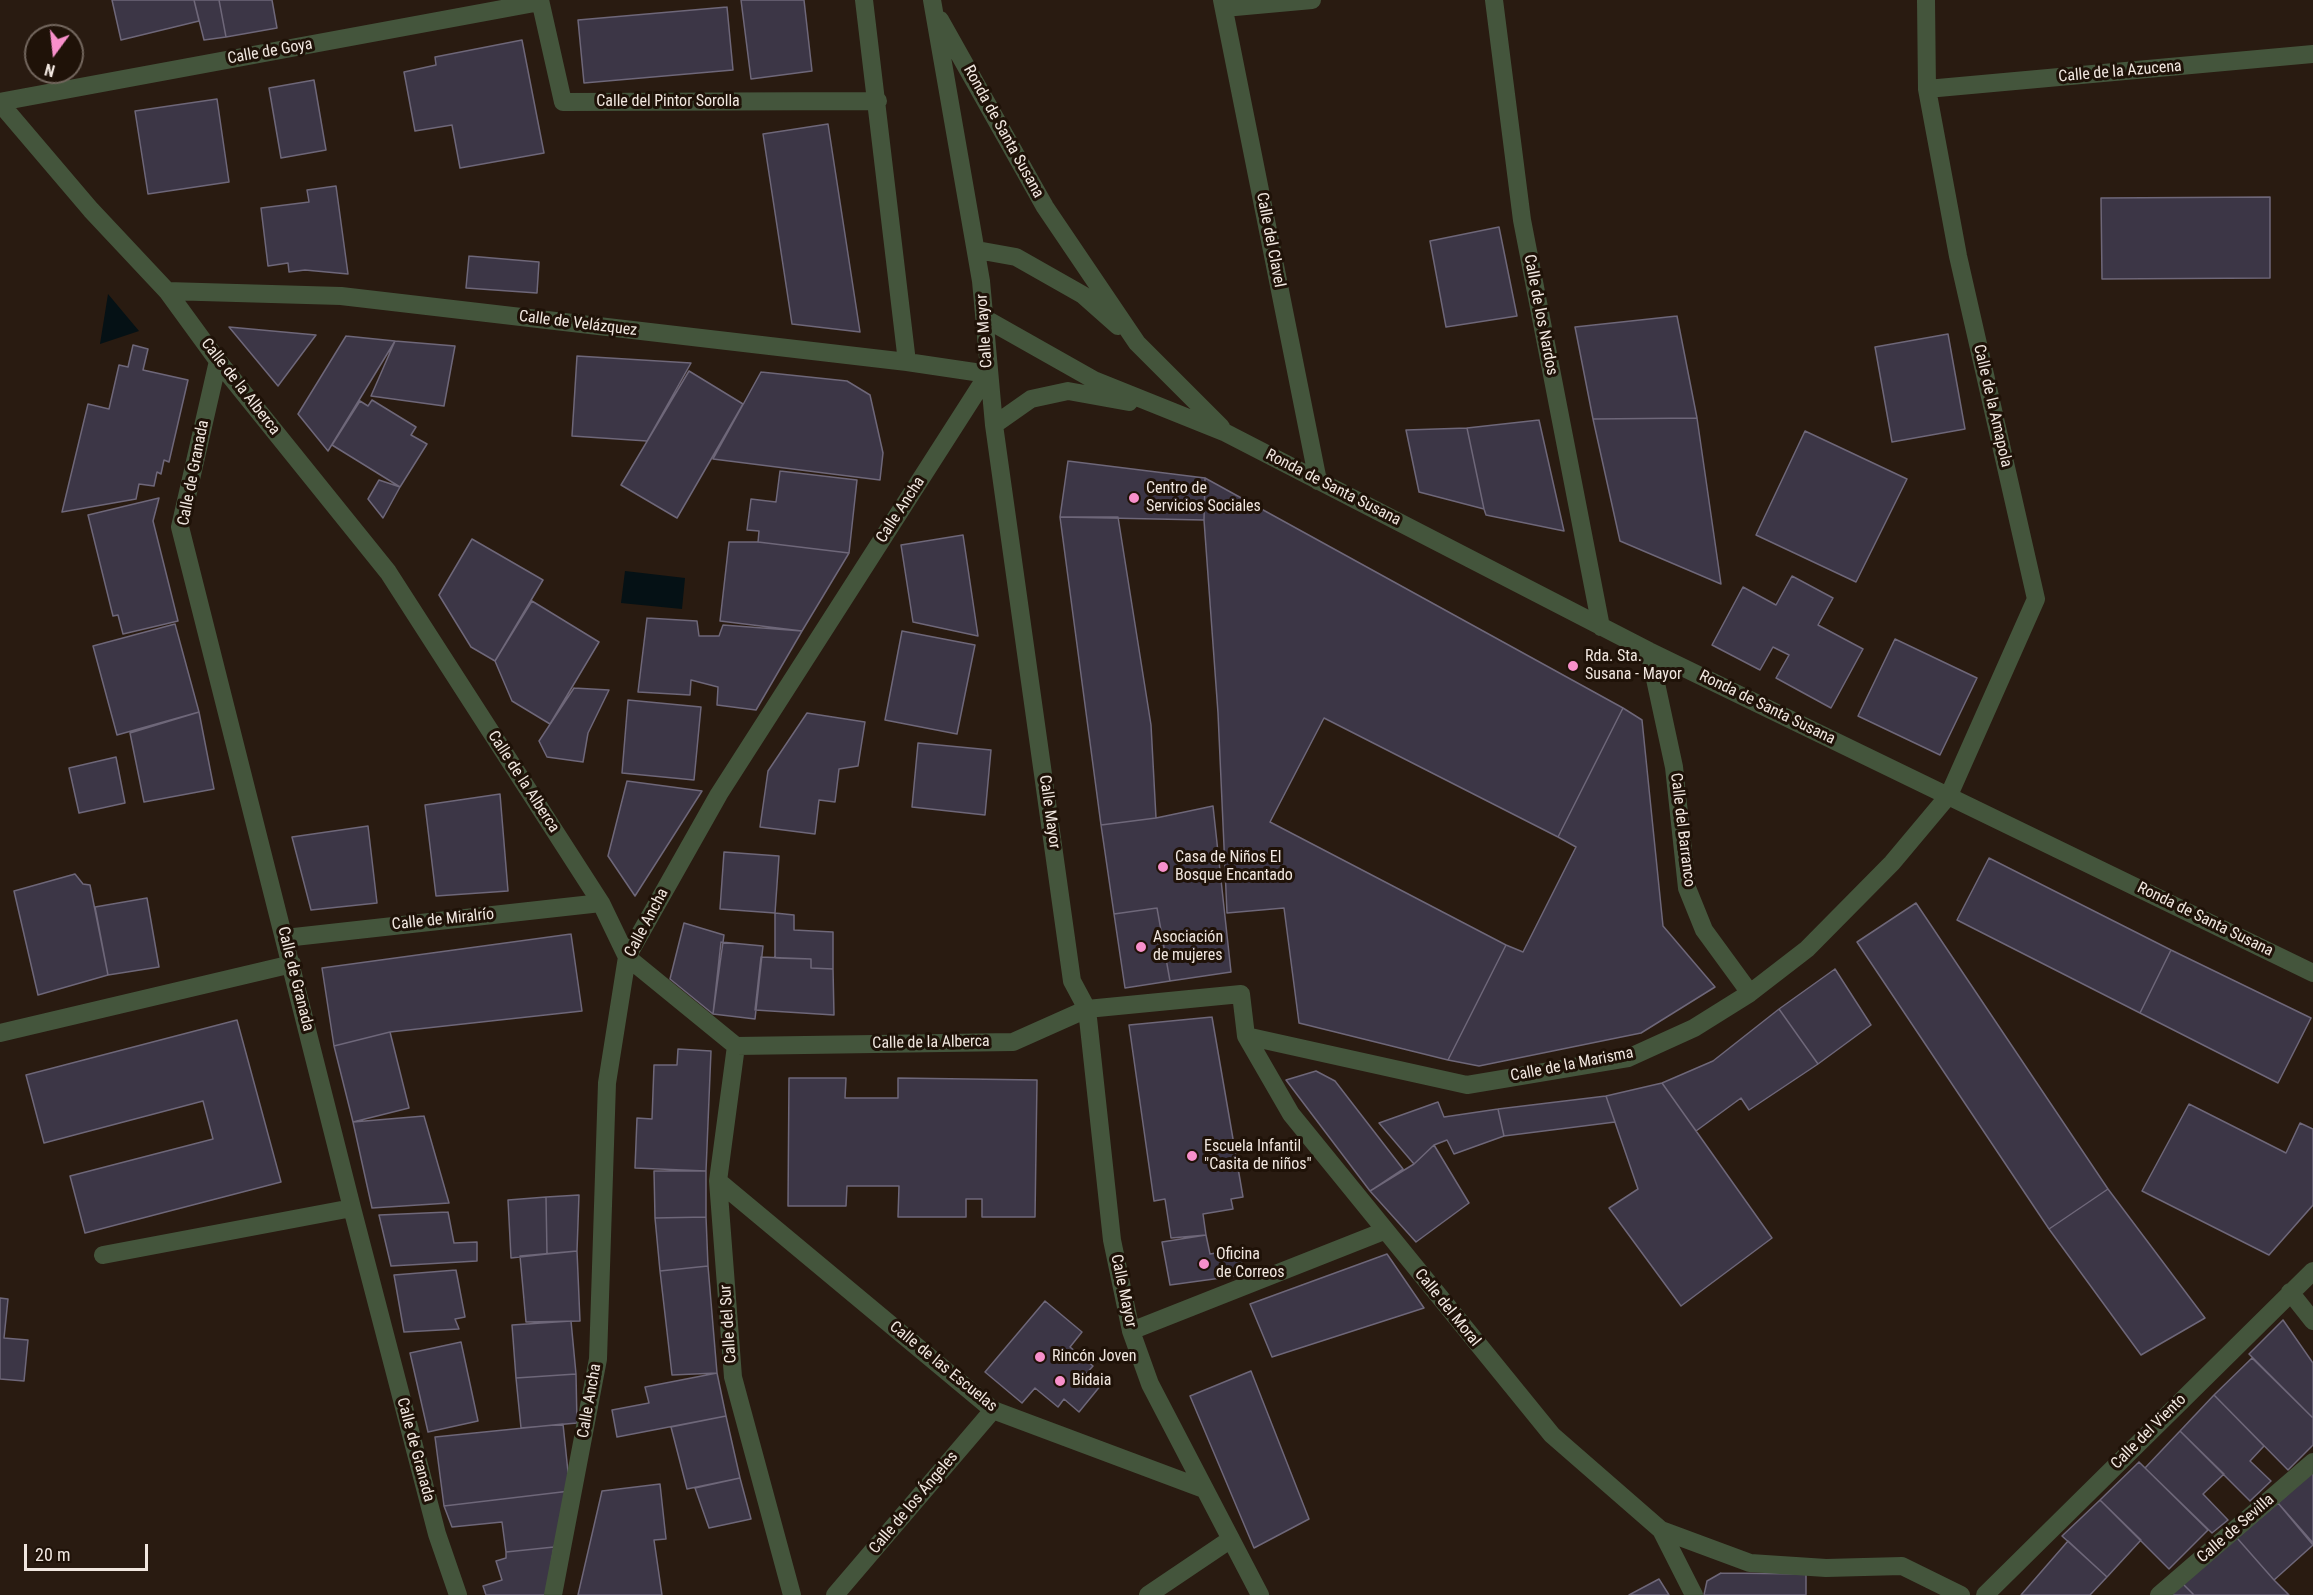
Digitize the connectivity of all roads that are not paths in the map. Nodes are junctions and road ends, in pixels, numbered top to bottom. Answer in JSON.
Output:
{"nodes":[{"id":1,"x":864,"y":0,"type":"edge"},
{"id":2,"x":1312,"y":0,"type":"edge"},
{"id":3,"x":1494,"y":0,"type":"edge"},
{"id":4,"x":1926,"y":0,"type":"edge"},
{"id":5,"x":540,"y":1,"type":"edge"},
{"id":6,"x":933,"y":4,"type":"edge"},
{"id":7,"x":1223,"y":4,"type":"edge"},
{"id":8,"x":2313,"y":54,"type":"edge"},
{"id":9,"x":1927,"y":89,"type":"junction"},
{"id":10,"x":878,"y":101,"type":"junction"},
{"id":11,"x":0,"y":103,"type":"edge"},
{"id":12,"x":976,"y":250,"type":"junction"},
{"id":13,"x":167,"y":291,"type":"junction"},
{"id":14,"x":986,"y":319,"type":"junction"},
{"id":15,"x":1137,"y":343,"type":"junction"},
{"id":16,"x":218,"y":361,"type":"junction"},
{"id":17,"x":907,"y":362,"type":"junction"},
{"id":18,"x":988,"y":374,"type":"junction"},
{"id":19,"x":1164,"y":408,"type":"junction"},
{"id":20,"x":994,"y":425,"type":"junction"},
{"id":21,"x":1226,"y":433,"type":"junction"},
{"id":22,"x":1318,"y":481,"type":"junction"},
{"id":23,"x":1601,"y":627,"type":"junction"},
{"id":24,"x":1649,"y":651,"type":"junction"},
{"id":25,"x":1949,"y":795,"type":"junction"},
{"id":26,"x":601,"y":903,"type":"junction"},
{"id":27,"x":285,"y":938,"type":"junction"},
{"id":28,"x":627,"y":957,"type":"junction"},
{"id":29,"x":292,"y":964,"type":"junction"},
{"id":30,"x":2313,"y":973,"type":"edge"},
{"id":31,"x":1750,"y":993,"type":"junction"},
{"id":32,"x":1241,"y":994,"type":"joint"},
{"id":33,"x":1087,"y":1009,"type":"junction"},
{"id":34,"x":0,"y":1033,"type":"edge"},
{"id":35,"x":1246,"y":1036,"type":"junction"},
{"id":36,"x":736,"y":1046,"type":"junction"},
{"id":37,"x":718,"y":1181,"type":"junction"},
{"id":38,"x":352,"y":1208,"type":"junction"},
{"id":39,"x":1384,"y":1231,"type":"junction"},
{"id":40,"x":103,"y":1256,"type":"dead end"},
{"id":41,"x":2313,"y":1271,"type":"edge"},
{"id":42,"x":2290,"y":1292,"type":"junction"},
{"id":43,"x":2313,"y":1321,"type":"edge"},
{"id":44,"x":1131,"y":1331,"type":"junction"},
{"id":45,"x":993,"y":1410,"type":"junction"},
{"id":46,"x":2313,"y":1462,"type":"edge"},
{"id":47,"x":1203,"y":1489,"type":"junction"},
{"id":48,"x":1661,"y":1530,"type":"junction"},
{"id":49,"x":1231,"y":1539,"type":"junction"},
{"id":50,"x":458,"y":1595,"type":"edge"},
{"id":51,"x":553,"y":1595,"type":"edge"},
{"id":52,"x":792,"y":1595,"type":"edge"},
{"id":53,"x":836,"y":1595,"type":"edge"},
{"id":54,"x":1148,"y":1595,"type":"edge"},
{"id":55,"x":1260,"y":1595,"type":"edge"},
{"id":56,"x":1694,"y":1595,"type":"edge"},
{"id":57,"x":1961,"y":1595,"type":"edge"},
{"id":58,"x":1985,"y":1595,"type":"edge"},
{"id":59,"x":2159,"y":1595,"type":"edge"}],
"edges":[{"from":1,"to":10,"type":"street"},
{"from":2,"to":7,"type":"street"},
{"from":3,"to":23,"type":"street","name":"Calle de los Nardos"},
{"from":4,"to":9,"type":"street","name":"Calle de la Amapola"},
{"from":5,"to":10,"type":"street","name":"Calle del Pintor Sorolla"},
{"from":5,"to":11,"type":"street","name":"Calle de Goya"},
{"from":6,"to":12,"type":"street","name":"Calle Mayor"},
{"from":6,"to":15,"type":"street","name":"Ronda de Santa Susana"},
{"from":7,"to":22,"type":"street","name":"Calle del Clavel"},
{"from":8,"to":9,"type":"street","name":"Calle de la Azucena"},
{"from":9,"to":25,"type":"street","name":"Calle de la Amapola"},
{"from":10,"to":17,"type":"street"},
{"from":11,"to":13,"type":"street","name":"Calle de la Alberca"},
{"from":12,"to":14,"type":"street","name":"Calle Mayor"},
{"from":12,"to":15,"type":"street","name":"Ronda de Santa Susana"},
{"from":13,"to":16,"type":"street","name":"Calle de la Alberca"},
{"from":13,"to":17,"type":"street","name":"Calle de Velázquez"},
{"from":14,"to":18,"type":"street","name":"Calle Mayor"},
{"from":14,"to":19,"type":"street","name":"Ronda de Santa Susana"},
{"from":15,"to":21,"type":"street","name":"Ronda de Santa Susana"},
{"from":16,"to":26,"type":"street","name":"Calle de la Alberca"},
{"from":16,"to":27,"type":"street","name":"Calle de Granada"},
{"from":17,"to":18,"type":"street","name":"Calle de Velázquez"},
{"from":18,"to":20,"type":"street","name":"Calle Mayor"},
{"from":18,"to":28,"type":"street","name":"Calle Ancha"},
{"from":19,"to":20,"type":"street","name":"Ronda de Santa Susana"},
{"from":19,"to":21,"type":"street","name":"Ronda de Santa Susana"},
{"from":20,"to":33,"type":"street","name":"Calle Mayor"},
{"from":21,"to":22,"type":"street","name":"Ronda de Santa Susana"},
{"from":22,"to":23,"type":"street","name":"Ronda de Santa Susana"},
{"from":23,"to":24,"type":"street","name":"Ronda de Santa Susana"},
{"from":24,"to":25,"type":"street","name":"Ronda de Santa Susana"},
{"from":24,"to":31,"type":"street","name":"Calle del Barranco"},
{"from":25,"to":30,"type":"street","name":"Ronda de Santa Susana"},
{"from":25,"to":31,"type":"street","name":"Calle de la Marisma"},
{"from":26,"to":27,"type":"street","name":"Calle de Miralrío"},
{"from":26,"to":28,"type":"street","name":"Calle de la Alberca"},
{"from":27,"to":29,"type":"street","name":"Calle de Granada"},
{"from":28,"to":36,"type":"street","name":"Calle de la Alberca"},
{"from":28,"to":51,"type":"street","name":"Calle Ancha"},
{"from":29,"to":34,"type":"street"},
{"from":29,"to":38,"type":"street","name":"Calle de Granada"},
{"from":31,"to":35,"type":"street","name":"Calle de la Marisma"},
{"from":32,"to":33,"type":"street","name":"Calle de la Alberca"},
{"from":32,"to":35,"type":"street","name":"Calle del Moral"},
{"from":33,"to":36,"type":"street","name":"Calle de la Alberca"},
{"from":33,"to":44,"type":"street","name":"Calle Mayor"},
{"from":35,"to":39,"type":"street","name":"Calle del Moral"},
{"from":36,"to":37,"type":"street","name":"Calle del Sur"},
{"from":37,"to":45,"type":"street","name":"Calle de las Escuelas"},
{"from":37,"to":52,"type":"street","name":"Calle del Sur"},
{"from":38,"to":40,"type":"street"},
{"from":38,"to":50,"type":"street","name":"Calle de Granada"},
{"from":39,"to":44,"type":"street"},
{"from":39,"to":48,"type":"street","name":"Calle del Moral"},
{"from":41,"to":42,"type":"street","name":"Calle del Viento"},
{"from":42,"to":43,"type":"street"},
{"from":42,"to":58,"type":"street","name":"Calle del Viento"},
{"from":44,"to":47,"type":"street","name":"Calle Mayor"},
{"from":45,"to":47,"type":"street","name":"Calle de las Escuelas"},
{"from":45,"to":53,"type":"street","name":"Calle de los Ángeles"},
{"from":46,"to":59,"type":"street","name":"Calle de Sevilla"},
{"from":47,"to":49,"type":"street","name":"Calle Mayor"},
{"from":48,"to":56,"type":"street","name":"Calle del Moral"},
{"from":48,"to":57,"type":"street"},
{"from":49,"to":54,"type":"street"},
{"from":49,"to":55,"type":"street","name":"Calle Mayor"}]}
